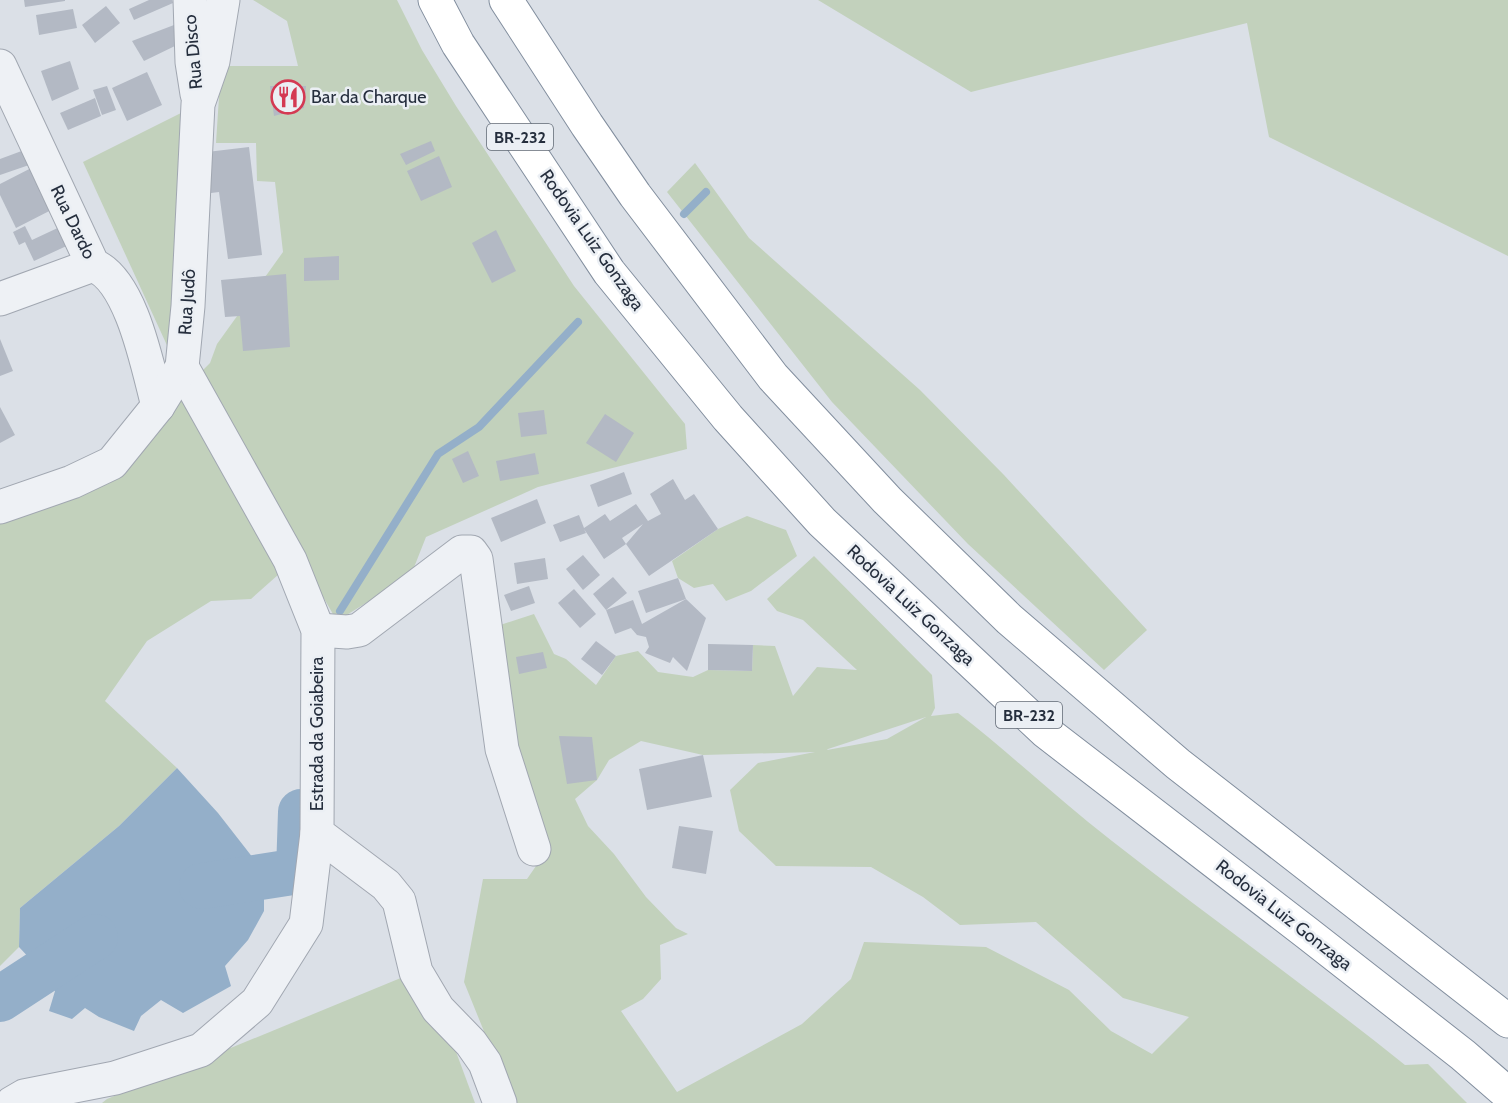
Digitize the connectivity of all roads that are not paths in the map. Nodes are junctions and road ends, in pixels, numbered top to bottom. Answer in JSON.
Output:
{"nodes":[{"id":1,"x":189,"y":0,"type":"edge"},
{"id":2,"x":223,"y":0,"type":"edge"},
{"id":3,"x":435,"y":0,"type":"edge"},
{"id":4,"x":506,"y":0,"type":"edge"},
{"id":5,"x":0,"y":66,"type":"edge"},
{"id":6,"x":198,"y":105,"type":"junction"},
{"id":7,"x":93,"y":265,"type":"junction"},
{"id":8,"x":0,"y":299,"type":"edge"},
{"id":9,"x":182,"y":367,"type":"junction"},
{"id":10,"x":158,"y":406,"type":"junction"},
{"id":11,"x":0,"y":507,"type":"edge"},
{"id":12,"x":318,"y":630,"type":"junction"},
{"id":13,"x":317,"y":833,"type":"junction"},
{"id":14,"x":534,"y":849,"type":"dead end"},
{"id":15,"x":1508,"y":1021,"type":"edge"},
{"id":16,"x":1508,"y":1094,"type":"edge"},
{"id":17,"x":491,"y":1098,"type":"edge"},
{"id":18,"x":12,"y":1103,"type":"edge"}],
"edges":[{"from":1,"to":6,"type":"street","name":"Rua Disco"},
{"from":2,"to":6,"type":"street","name":"Rua Judô"},
{"from":3,"to":16,"type":"highway","name":"Rodovia Luiz Gonzaga","number":"BR-232"},
{"from":4,"to":15,"type":"highway"},
{"from":5,"to":7,"type":"street","name":"Rua Dardo"},
{"from":6,"to":9,"type":"street","name":"Rua Judô"},
{"from":7,"to":8,"type":"street"},
{"from":7,"to":10,"type":"street","name":"Rua Dardo"},
{"from":9,"to":10,"type":"street","name":"Rua Judô"},
{"from":9,"to":12,"type":"street","name":"Estrada da Goiabeira"},
{"from":10,"to":11,"type":"street","name":"Rua Judô"},
{"from":12,"to":13,"type":"street","name":"Estrada da Goiabeira"},
{"from":12,"to":14,"type":"street"},
{"from":13,"to":17,"type":"street","name":"Estrada da Goiabeira"},
{"from":13,"to":18,"type":"street"}]}
